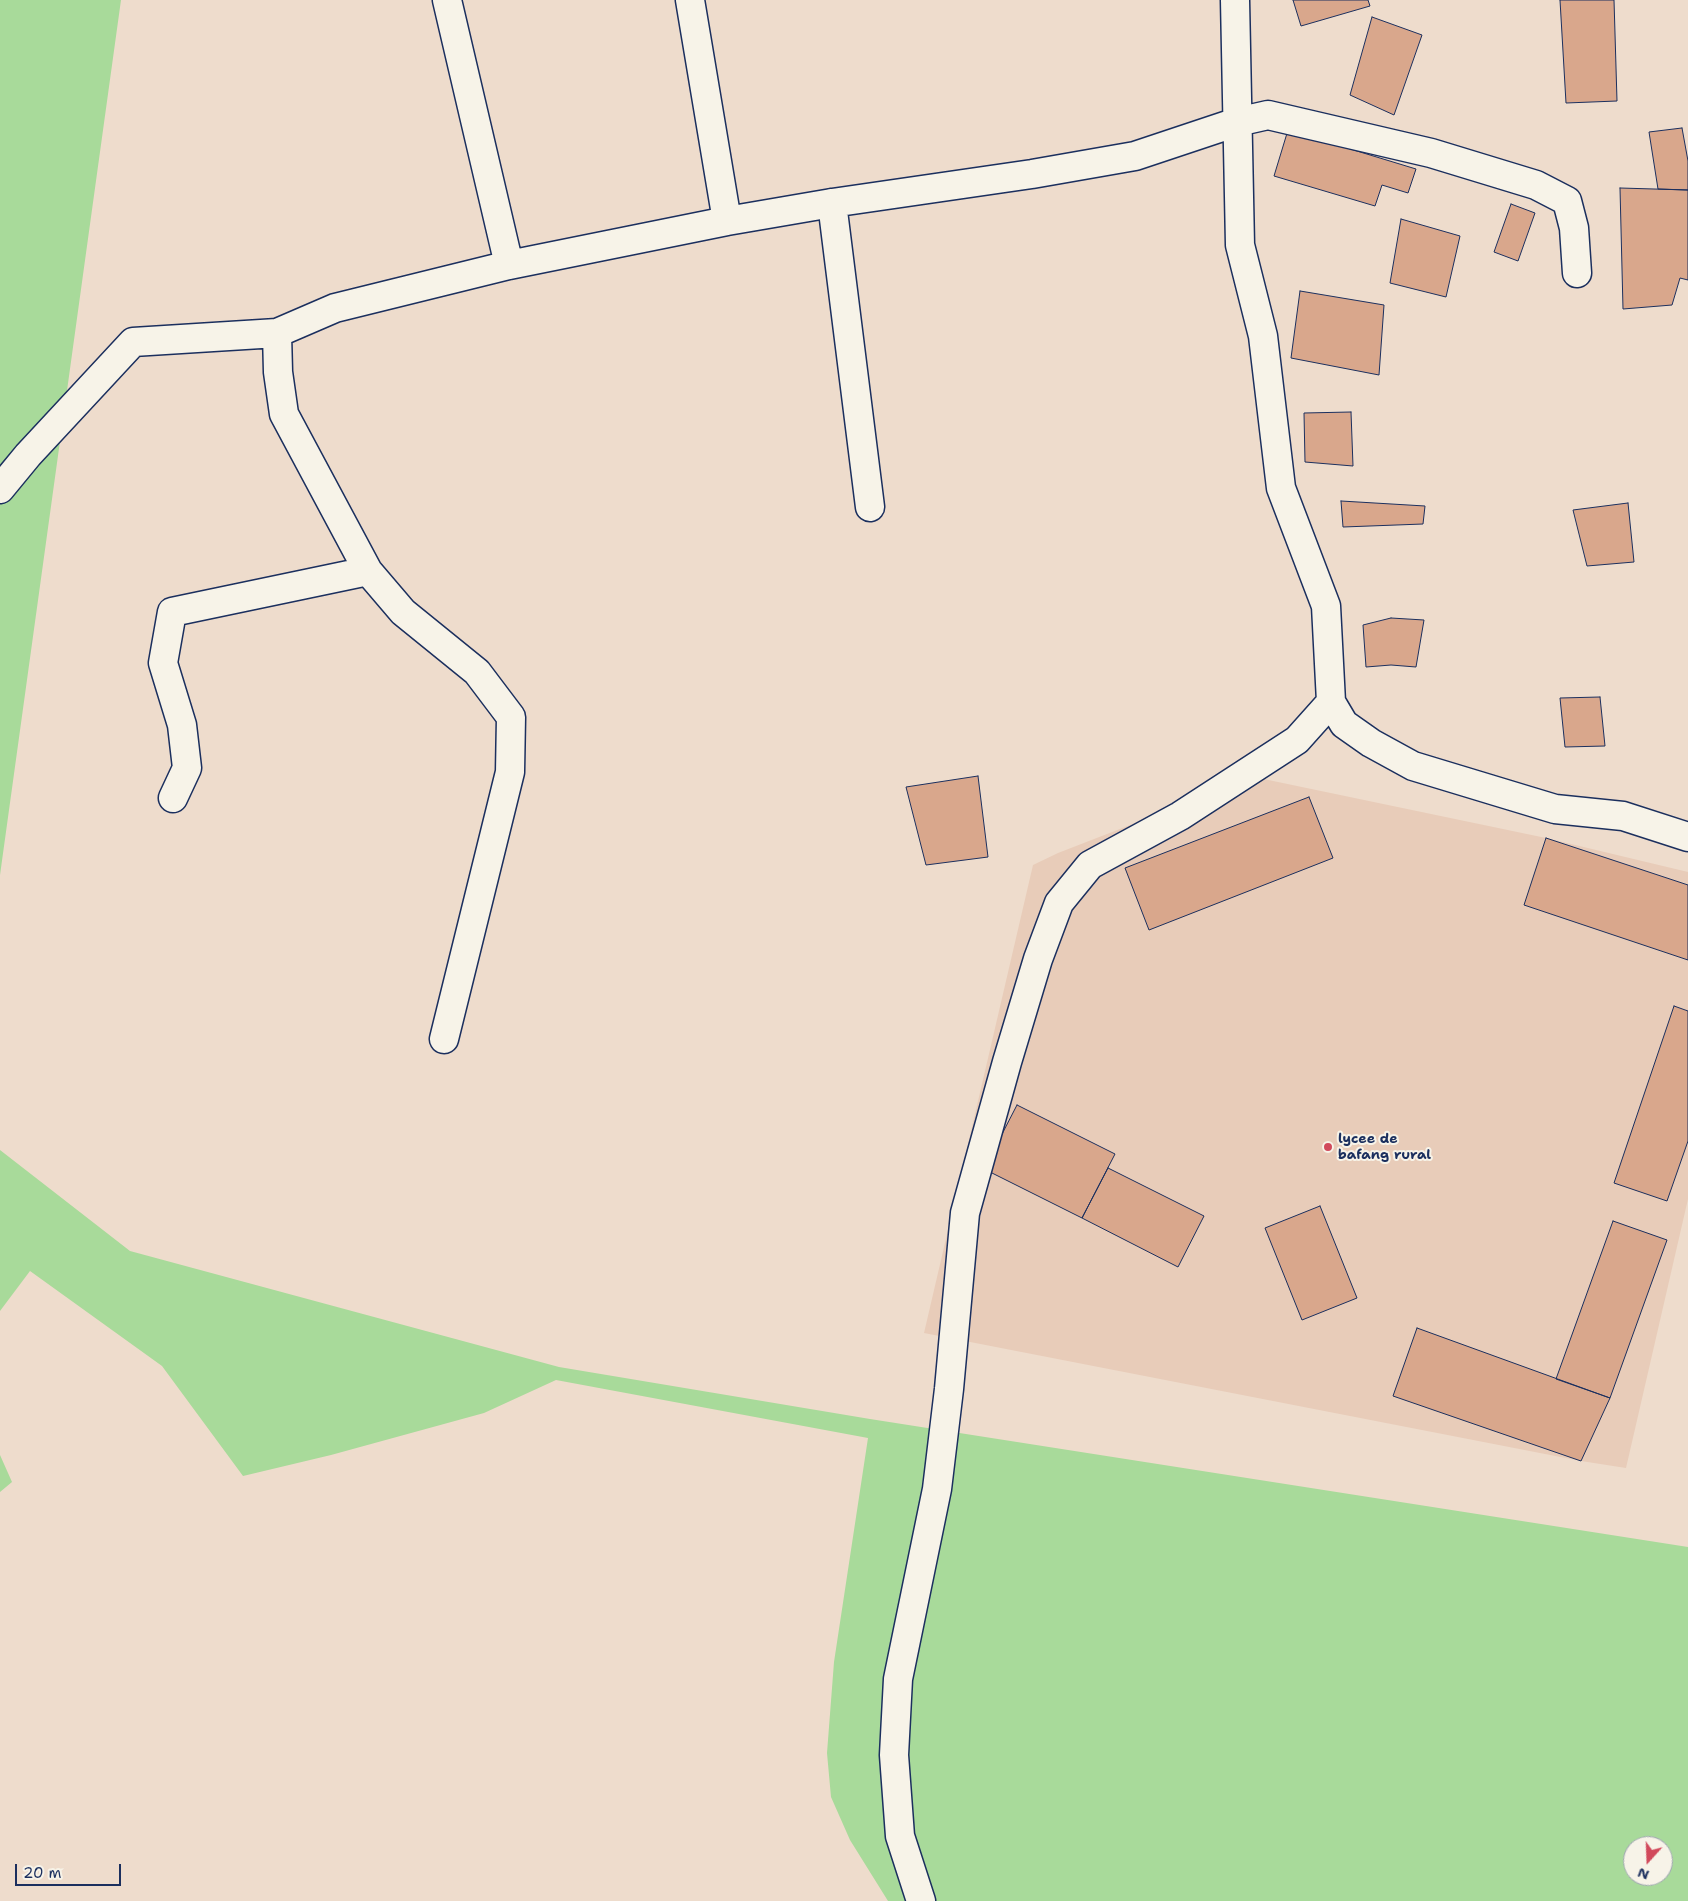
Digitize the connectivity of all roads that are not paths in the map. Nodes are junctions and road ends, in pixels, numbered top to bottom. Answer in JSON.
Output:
{"nodes":[{"id":1,"x":447,"y":0,"type":"edge"},
{"id":2,"x":690,"y":0,"type":"edge"},
{"id":3,"x":1235,"y":0,"type":"edge"},
{"id":4,"x":1238,"y":122,"type":"junction"},
{"id":5,"x":832,"y":203,"type":"junction"},
{"id":6,"x":727,"y":221,"type":"junction"},
{"id":7,"x":509,"y":265,"type":"junction"},
{"id":8,"x":1577,"y":273,"type":"dead end"},
{"id":9,"x":277,"y":333,"type":"junction"},
{"id":10,"x":0,"y":489,"type":"edge"},
{"id":11,"x":870,"y":507,"type":"dead end"},
{"id":12,"x":368,"y":571,"type":"junction"},
{"id":13,"x":1331,"y":702,"type":"junction"},
{"id":14,"x":173,"y":798,"type":"dead end"},
{"id":15,"x":1688,"y":837,"type":"edge"},
{"id":16,"x":444,"y":1039,"type":"dead end"},
{"id":17,"x":921,"y":1901,"type":"edge"}],
"edges":[{"from":1,"to":7,"type":"street"},
{"from":2,"to":6,"type":"street"},
{"from":3,"to":4,"type":"street"},
{"from":4,"to":5,"type":"street"},
{"from":4,"to":8,"type":"street"},
{"from":4,"to":13,"type":"street"},
{"from":5,"to":6,"type":"street"},
{"from":5,"to":11,"type":"street"},
{"from":6,"to":7,"type":"street"},
{"from":7,"to":9,"type":"street"},
{"from":9,"to":10,"type":"street"},
{"from":9,"to":12,"type":"street"},
{"from":12,"to":14,"type":"street"},
{"from":12,"to":16,"type":"street"},
{"from":13,"to":15,"type":"street"},
{"from":13,"to":17,"type":"street"}]}
